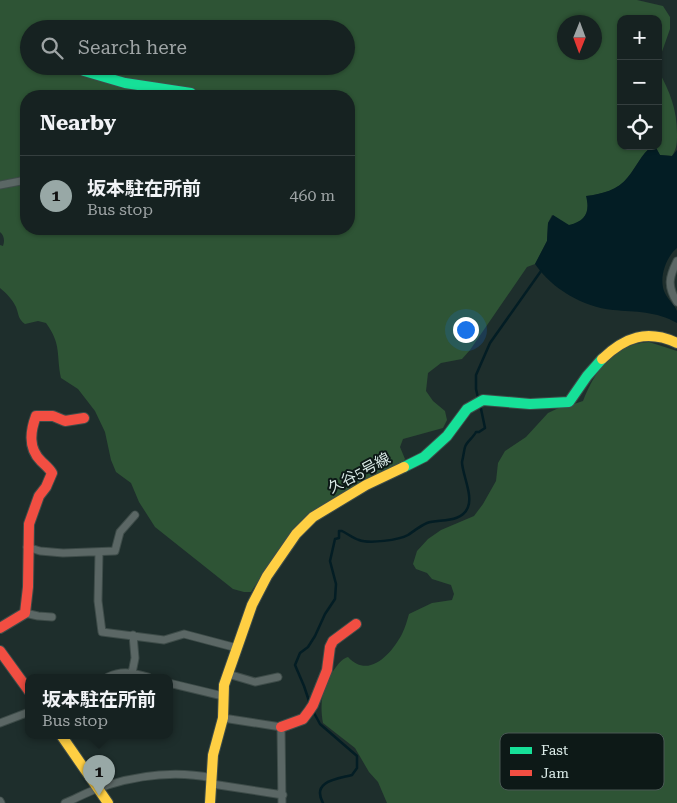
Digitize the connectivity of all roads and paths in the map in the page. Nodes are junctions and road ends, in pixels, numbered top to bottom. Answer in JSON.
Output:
{"nodes":[{"id":1,"x":98,"y":75,"type":"edge"},
{"id":2,"x":170,"y":90,"type":"edge"},
{"id":3,"x":20,"y":181,"type":"edge"},
{"id":4,"x":0,"y":185,"type":"edge"},
{"id":5,"x":677,"y":261,"type":"edge"},
{"id":6,"x":677,"y":302,"type":"edge"},
{"id":7,"x":677,"y":343,"type":"edge"},
{"id":8,"x":84,"y":418,"type":"dead end"},
{"id":9,"x":135,"y":515,"type":"dead end"},
{"id":10,"x":27,"y":547,"type":"junction"},
{"id":11,"x":99,"y":552,"type":"junction"},
{"id":12,"x":25,"y":613,"type":"junction"},
{"id":13,"x":52,"y":617,"type":"dead end"},
{"id":14,"x":356,"y":624,"type":"dead end"},
{"id":15,"x":0,"y":628,"type":"edge"},
{"id":16,"x":133,"y":635,"type":"junction"},
{"id":17,"x":236,"y":648,"type":"junction"},
{"id":18,"x":0,"y":651,"type":"edge"},
{"id":19,"x":132,"y":673,"type":"junction"},
{"id":20,"x":115,"y":674,"type":"edge"},
{"id":21,"x":136,"y":674,"type":"edge"},
{"id":22,"x":228,"y":674,"type":"junction"},
{"id":23,"x":278,"y":677,"type":"dead end"},
{"id":24,"x":173,"y":684,"type":"edge"},
{"id":25,"x":25,"y":685,"type":"edge"},
{"id":26,"x":223,"y":696,"type":"junction"},
{"id":27,"x":25,"y":714,"type":"edge"},
{"id":28,"x":223,"y":718,"type":"junction"},
{"id":29,"x":0,"y":724,"type":"edge"},
{"id":30,"x":281,"y":727,"type":"junction"},
{"id":31,"x":64,"y":739,"type":"edge"},
{"id":32,"x":212,"y":781,"type":"junction"},
{"id":33,"x":99,"y":788,"type":"junction"},
{"id":34,"x":282,"y":799,"type":"edge"},
{"id":35,"x":65,"y":803,"type":"edge"},
{"id":36,"x":108,"y":803,"type":"edge"},
{"id":37,"x":210,"y":803,"type":"edge"}],
"edges":[{"from":1,"to":2,"type":"street"},
{"from":3,"to":4,"type":"street"},
{"from":5,"to":6,"type":"street"},
{"from":7,"to":17,"type":"street","name":"久谷5号線"},
{"from":8,"to":10,"type":"street"},
{"from":9,"to":11,"type":"street"},
{"from":10,"to":11,"type":"street"},
{"from":10,"to":12,"type":"street"},
{"from":11,"to":16,"type":"street"},
{"from":12,"to":13,"type":"street"},
{"from":12,"to":15,"type":"street"},
{"from":14,"to":30,"type":"street"},
{"from":16,"to":17,"type":"street"},
{"from":16,"to":19,"type":"street"},
{"from":17,"to":22,"type":"street","name":"久谷5号線"},
{"from":18,"to":25,"type":"street"},
{"from":19,"to":20,"type":"street"},
{"from":19,"to":21,"type":"street"},
{"from":22,"to":23,"type":"street"},
{"from":22,"to":26,"type":"street","name":"久谷5号線"},
{"from":24,"to":26,"type":"street"},
{"from":26,"to":28,"type":"street","name":"久谷5号線"},
{"from":27,"to":29,"type":"street"},
{"from":28,"to":30,"type":"street"},
{"from":28,"to":32,"type":"street","name":"久谷5号線"},
{"from":30,"to":34,"type":"street"},
{"from":31,"to":33,"type":"street"},
{"from":32,"to":33,"type":"street"},
{"from":32,"to":34,"type":"street"},
{"from":32,"to":37,"type":"street","name":"久谷5号線"},
{"from":33,"to":35,"type":"street"},
{"from":33,"to":36,"type":"street"}]}
